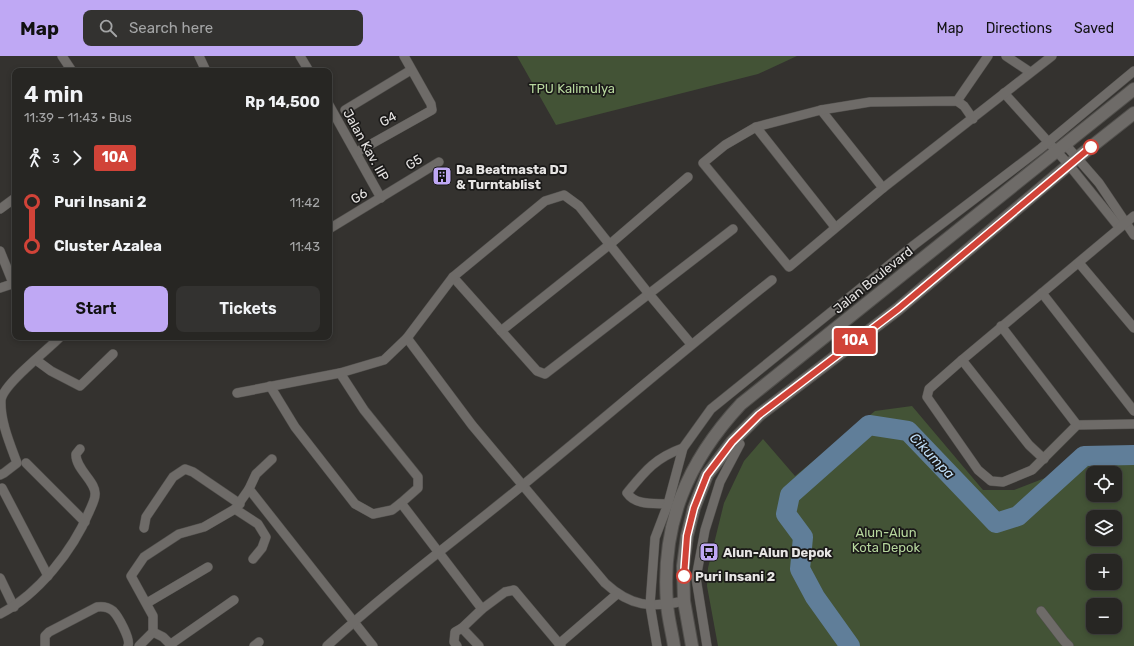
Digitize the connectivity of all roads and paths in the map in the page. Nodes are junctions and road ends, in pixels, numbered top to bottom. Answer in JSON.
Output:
{"nodes":[{"id":1,"x":62,"y":56,"type":"edge"},
{"id":2,"x":199,"y":56,"type":"edge"},
{"id":3,"x":300,"y":56,"type":"edge"},
{"id":4,"x":404,"y":56,"type":"edge"},
{"id":5,"x":988,"y":56,"type":"edge"},
{"id":6,"x":1006,"y":56,"type":"edge"},
{"id":7,"x":1052,"y":56,"type":"edge"},
{"id":8,"x":70,"y":68,"type":"edge"},
{"id":9,"x":205,"y":68,"type":"edge"},
{"id":10,"x":307,"y":68,"type":"edge"},
{"id":11,"x":411,"y":70,"type":"junction"},
{"id":12,"x":1134,"y":71,"type":"edge"},
{"id":13,"x":1030,"y":72,"type":"junction"},
{"id":14,"x":1134,"y":89,"type":"edge"},
{"id":15,"x":1004,"y":93,"type":"junction"},
{"id":16,"x":956,"y":100,"type":"junction"},
{"id":17,"x":332,"y":109,"type":"edge"},
{"id":18,"x":345,"y":110,"type":"dead end"},
{"id":19,"x":821,"y":110,"type":"junction"},
{"id":20,"x":1134,"y":113,"type":"edge"},
{"id":21,"x":973,"y":119,"type":"junction"},
{"id":22,"x":756,"y":127,"type":"junction"},
{"id":23,"x":1056,"y":145,"type":"junction"},
{"id":24,"x":357,"y":152,"type":"junction"},
{"id":25,"x":439,"y":162,"type":"dead end"},
{"id":26,"x":1073,"y":162,"type":"junction"},
{"id":27,"x":688,"y":177,"type":"dead end"},
{"id":28,"x":883,"y":188,"type":"junction"},
{"id":29,"x":381,"y":198,"type":"junction"},
{"id":30,"x":12,"y":200,"type":"edge"},
{"id":31,"x":0,"y":209,"type":"edge"},
{"id":32,"x":1134,"y":216,"type":"edge"},
{"id":33,"x":1122,"y":225,"type":"junction"},
{"id":34,"x":332,"y":227,"type":"edge"},
{"id":35,"x":836,"y":227,"type":"junction"},
{"id":36,"x":733,"y":229,"type":"dead end"},
{"id":37,"x":1134,"y":235,"type":"edge"},
{"id":38,"x":609,"y":245,"type":"junction"},
{"id":39,"x":0,"y":251,"type":"edge"},
{"id":40,"x":1079,"y":263,"type":"junction"},
{"id":41,"x":453,"y":277,"type":"junction"},
{"id":42,"x":12,"y":278,"type":"edge"},
{"id":43,"x":772,"y":280,"type":"dead end"},
{"id":44,"x":12,"y":284,"type":"edge"},
{"id":45,"x":0,"y":288,"type":"edge"},
{"id":46,"x":1042,"y":292,"type":"junction"},
{"id":47,"x":649,"y":294,"type":"junction"},
{"id":48,"x":1001,"y":326,"type":"junction"},
{"id":49,"x":1134,"y":328,"type":"edge"},
{"id":50,"x":501,"y":331,"type":"junction"},
{"id":51,"x":407,"y":338,"type":"junction"},
{"id":52,"x":57,"y":340,"type":"edge"},
{"id":53,"x":691,"y":344,"type":"junction"},
{"id":54,"x":113,"y":354,"type":"dead end"},
{"id":55,"x":36,"y":360,"type":"junction"},
{"id":56,"x":962,"y":360,"type":"junction"},
{"id":57,"x":340,"y":373,"type":"junction"},
{"id":58,"x":270,"y":386,"type":"junction"},
{"id":59,"x":238,"y":393,"type":"dead end"},
{"id":60,"x":1134,"y":411,"type":"edge"},
{"id":61,"x":1134,"y":424,"type":"edge"},
{"id":62,"x":1077,"y":425,"type":"junction"},
{"id":63,"x":740,"y":444,"type":"dead end"},
{"id":64,"x":683,"y":448,"type":"junction"},
{"id":65,"x":80,"y":449,"type":"dead end"},
{"id":66,"x":272,"y":459,"type":"dead end"},
{"id":67,"x":1044,"y":459,"type":"junction"},
{"id":68,"x":26,"y":463,"type":"dead end"},
{"id":69,"x":0,"y":475,"type":"edge"},
{"id":70,"x":523,"y":485,"type":"junction"},
{"id":71,"x":2,"y":488,"type":"dead end"},
{"id":72,"x":249,"y":490,"type":"junction"},
{"id":73,"x":401,"y":503,"type":"junction"},
{"id":74,"x":668,"y":504,"type":"junction"},
{"id":75,"x":238,"y":506,"type":"junction"},
{"id":76,"x":85,"y":522,"type":"junction"},
{"id":77,"x":144,"y":528,"type":"dead end"},
{"id":78,"x":440,"y":552,"type":"junction"},
{"id":79,"x":253,"y":559,"type":"dead end"},
{"id":80,"x":208,"y":567,"type":"dead end"},
{"id":81,"x":48,"y":576,"type":"junction"},
{"id":82,"x":0,"y":578,"type":"edge"},
{"id":83,"x":617,"y":594,"type":"junction"},
{"id":84,"x":234,"y":600,"type":"dead end"},
{"id":85,"x":684,"y":601,"type":"junction"},
{"id":86,"x":147,"y":603,"type":"junction"},
{"id":87,"x":650,"y":605,"type":"junction"},
{"id":88,"x":667,"y":605,"type":"junction"},
{"id":89,"x":14,"y":607,"type":"junction"},
{"id":90,"x":482,"y":609,"type":"junction"},
{"id":91,"x":1041,"y":611,"type":"dead end"},
{"id":92,"x":0,"y":614,"type":"edge"},
{"id":93,"x":354,"y":621,"type":"junction"},
{"id":94,"x":462,"y":628,"type":"junction"},
{"id":95,"x":153,"y":632,"type":"junction"},
{"id":96,"x":171,"y":645,"type":"edge"},
{"id":97,"x":560,"y":645,"type":"edge"},
{"id":98,"x":45,"y":646,"type":"edge"},
{"id":99,"x":128,"y":646,"type":"edge"},
{"id":100,"x":139,"y":646,"type":"edge"},
{"id":101,"x":327,"y":646,"type":"edge"},
{"id":102,"x":373,"y":646,"type":"edge"},
{"id":103,"x":457,"y":646,"type":"edge"},
{"id":104,"x":478,"y":646,"type":"edge"},
{"id":105,"x":657,"y":646,"type":"edge"},
{"id":106,"x":674,"y":646,"type":"edge"},
{"id":107,"x":692,"y":646,"type":"edge"},
{"id":108,"x":707,"y":646,"type":"edge"},
{"id":109,"x":1070,"y":646,"type":"edge"}],
"edges":[{"from":1,"to":8,"type":"street"},
{"from":2,"to":9,"type":"street"},
{"from":3,"to":10,"type":"street"},
{"from":4,"to":11,"type":"street"},
{"from":5,"to":16,"type":"street"},
{"from":6,"to":13,"type":"street"},
{"from":7,"to":13,"type":"street"},
{"from":11,"to":18,"type":"street"},
{"from":11,"to":24,"type":"street","name":"G4"},
{"from":12,"to":23,"type":"street"},
{"from":13,"to":15,"type":"street"},
{"from":14,"to":23,"type":"main road","name":"Jalan Boulevard"},
{"from":15,"to":21,"type":"street"},
{"from":15,"to":23,"type":"street"},
{"from":16,"to":19,"type":"street"},
{"from":16,"to":21,"type":"street"},
{"from":17,"to":24,"type":"street","name":"Jalan Kav. IIP"},
{"from":19,"to":22,"type":"street"},
{"from":19,"to":28,"type":"street"},
{"from":20,"to":26,"type":"main road"},
{"from":21,"to":28,"type":"street"},
{"from":22,"to":35,"type":"street"},
{"from":22,"to":35,"type":"street"},
{"from":23,"to":26,"type":"street"},
{"from":23,"to":64,"type":"street"},
{"from":23,"to":88,"type":"main road","name":"Jalan Boulevard"},
{"from":24,"to":29,"type":"street","name":"Jalan Kav. IIP"},
{"from":25,"to":29,"type":"street","name":"G5"},
{"from":26,"to":33,"type":"street"},
{"from":26,"to":85,"type":"main road"},
{"from":27,"to":38,"type":"street"},
{"from":28,"to":35,"type":"street"},
{"from":29,"to":34,"type":"street","name":"G6"},
{"from":30,"to":31,"type":"street"},
{"from":32,"to":33,"type":"street"},
{"from":33,"to":37,"type":"street"},
{"from":33,"to":40,"type":"street"},
{"from":36,"to":47,"type":"street"},
{"from":38,"to":41,"type":"street"},
{"from":38,"to":47,"type":"street"},
{"from":38,"to":50,"type":"street"},
{"from":39,"to":42,"type":"street"},
{"from":40,"to":46,"type":"street"},
{"from":40,"to":49,"type":"street"},
{"from":41,"to":50,"type":"street"},
{"from":41,"to":51,"type":"street"},
{"from":43,"to":53,"type":"street"},
{"from":44,"to":45,"type":"street"},
{"from":46,"to":48,"type":"street"},
{"from":46,"to":60,"type":"street"},
{"from":47,"to":50,"type":"street"},
{"from":47,"to":53,"type":"street"},
{"from":48,"to":56,"type":"street"},
{"from":48,"to":62,"type":"street"},
{"from":51,"to":57,"type":"street"},
{"from":51,"to":70,"type":"street"},
{"from":52,"to":55,"type":"street"},
{"from":53,"to":70,"type":"street"},
{"from":54,"to":55,"type":"street"},
{"from":55,"to":69,"type":"street"},
{"from":56,"to":67,"type":"street"},
{"from":56,"to":67,"type":"street"},
{"from":57,"to":58,"type":"street"},
{"from":57,"to":73,"type":"street"},
{"from":58,"to":59,"type":"street"},
{"from":58,"to":73,"type":"street"},
{"from":61,"to":62,"type":"street"},
{"from":62,"to":67,"type":"street"},
{"from":63,"to":108,"type":"street"},
{"from":64,"to":74,"type":"street"},
{"from":64,"to":74,"type":"street"},
{"from":65,"to":76,"type":"street"},
{"from":66,"to":72,"type":"street"},
{"from":68,"to":76,"type":"street"},
{"from":70,"to":78,"type":"street"},
{"from":70,"to":83,"type":"street"},
{"from":71,"to":81,"type":"street"},
{"from":72,"to":75,"type":"street"},
{"from":72,"to":93,"type":"street"},
{"from":73,"to":78,"type":"street"},
{"from":74,"to":87,"type":"street"},
{"from":75,"to":77,"type":"street"},
{"from":75,"to":79,"type":"street"},
{"from":75,"to":86,"type":"street"},
{"from":76,"to":81,"type":"street"},
{"from":78,"to":90,"type":"street"},
{"from":78,"to":93,"type":"street"},
{"from":80,"to":86,"type":"street"},
{"from":81,"to":89,"type":"street"},
{"from":82,"to":89,"type":"street"},
{"from":83,"to":87,"type":"street"},
{"from":83,"to":97,"type":"street"},
{"from":84,"to":96,"type":"street"},
{"from":85,"to":88,"type":"street"},
{"from":85,"to":107,"type":"main road"},
{"from":86,"to":95,"type":"street"},
{"from":87,"to":88,"type":"street"},
{"from":87,"to":105,"type":"street"},
{"from":88,"to":106,"type":"main road","name":"Jalan Boulevard"},
{"from":89,"to":92,"type":"street"},
{"from":90,"to":94,"type":"street"},
{"from":90,"to":97,"type":"street"},
{"from":91,"to":109,"type":"street"},
{"from":93,"to":101,"type":"street"},
{"from":93,"to":102,"type":"street"},
{"from":94,"to":103,"type":"street"},
{"from":94,"to":104,"type":"street"},
{"from":95,"to":96,"type":"street"},
{"from":95,"to":100,"type":"street"},
{"from":98,"to":99,"type":"street"}]}
